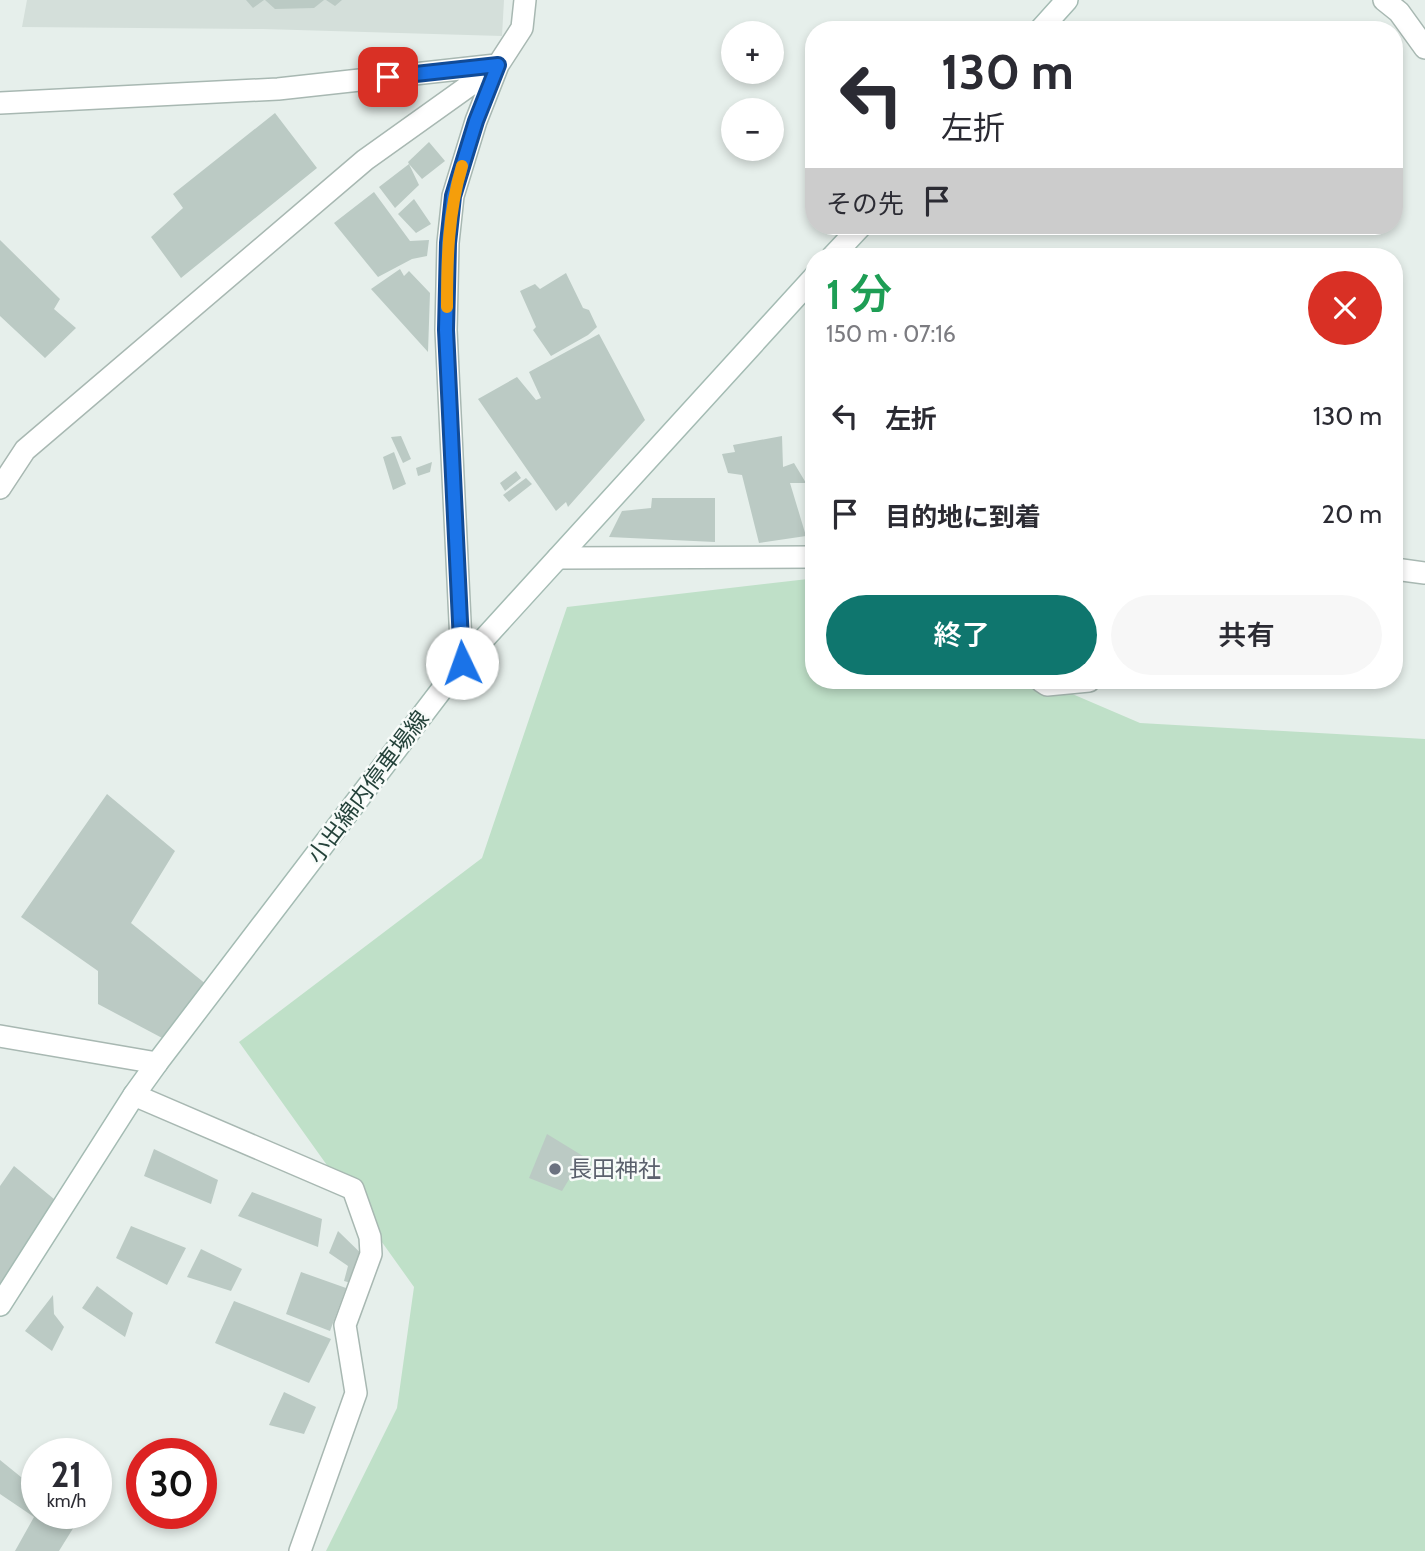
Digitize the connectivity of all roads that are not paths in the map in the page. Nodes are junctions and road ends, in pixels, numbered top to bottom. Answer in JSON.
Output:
{"nodes":[{"id":1,"x":524,"y":0,"type":"edge"},
{"id":2,"x":1067,"y":0,"type":"edge"},
{"id":3,"x":1384,"y":0,"type":"edge"},
{"id":4,"x":1048,"y":21,"type":"edge"},
{"id":5,"x":1425,"y":48,"type":"edge"},
{"id":6,"x":498,"y":65,"type":"junction"},
{"id":7,"x":0,"y":103,"type":"edge"},
{"id":8,"x":853,"y":235,"type":"edge"},
{"id":9,"x":840,"y":248,"type":"edge"},
{"id":10,"x":805,"y":287,"type":"edge"},
{"id":11,"x":0,"y":488,"type":"edge"},
{"id":12,"x":805,"y":557,"type":"edge"},
{"id":13,"x":558,"y":558,"type":"junction"},
{"id":14,"x":1403,"y":570,"type":"edge"},
{"id":15,"x":1425,"y":573,"type":"edge"},
{"id":16,"x":462,"y":663,"type":"junction"},
{"id":17,"x":0,"y":1036,"type":"edge"},
{"id":18,"x":157,"y":1063,"type":"junction"},
{"id":19,"x":134,"y":1095,"type":"junction"},
{"id":20,"x":0,"y":1305,"type":"edge"},
{"id":21,"x":300,"y":1551,"type":"edge"}],
"edges":[{"from":1,"to":6,"type":"street"},
{"from":2,"to":4,"type":"street"},
{"from":3,"to":5,"type":"street"},
{"from":6,"to":7,"type":"street"},
{"from":6,"to":11,"type":"street"},
{"from":6,"to":16,"type":"street"},
{"from":8,"to":9,"type":"street"},
{"from":10,"to":13,"type":"street","name":"小出綿内停車場線"},
{"from":12,"to":13,"type":"street"},
{"from":13,"to":16,"type":"street","name":"小出綿内停車場線"},
{"from":14,"to":15,"type":"street"},
{"from":16,"to":18,"type":"street","name":"小出綿内停車場線"},
{"from":17,"to":18,"type":"street"},
{"from":18,"to":19,"type":"street","name":"小出綿内停車場線"},
{"from":19,"to":20,"type":"street","name":"小出綿内停車場線"},
{"from":19,"to":21,"type":"street"}]}
